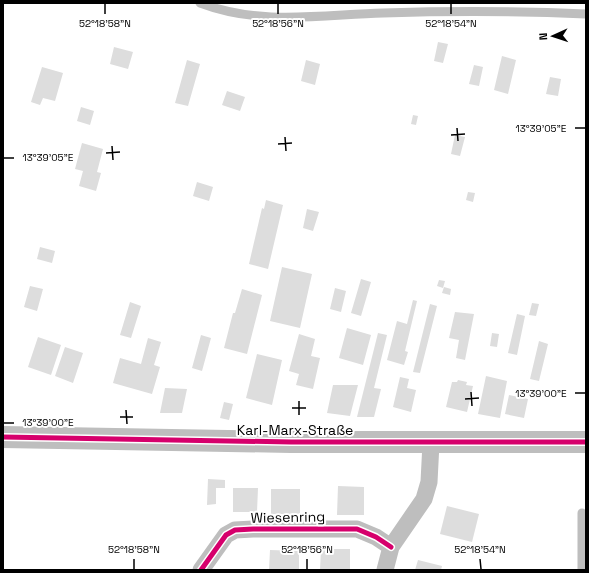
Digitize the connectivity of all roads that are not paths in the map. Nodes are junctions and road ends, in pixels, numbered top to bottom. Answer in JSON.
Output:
{"nodes":[{"id":1,"x":200,"y":3,"type":"edge"},
{"id":2,"x":586,"y":14,"type":"edge"},
{"id":3,"x":3,"y":437,"type":"edge"},
{"id":4,"x":586,"y":442,"type":"edge"},
{"id":5,"x":431,"y":443,"type":"junction"},
{"id":6,"x":582,"y":513,"type":"dead end"},
{"id":7,"x":391,"y":547,"type":"junction"},
{"id":8,"x":201,"y":570,"type":"edge"},
{"id":9,"x":385,"y":570,"type":"edge"},
{"id":10,"x":582,"y":570,"type":"edge"}],
"edges":[{"from":1,"to":2,"type":"lane"},
{"from":3,"to":5,"type":"street","name":"Karl-Marx-Straße"},
{"from":4,"to":5,"type":"street","name":"Karl-Marx-Straße"},
{"from":5,"to":7,"type":"street"},
{"from":6,"to":10,"type":"lane"},
{"from":7,"to":8,"type":"street","name":"Wiesenring"},
{"from":7,"to":9,"type":"street"}]}
